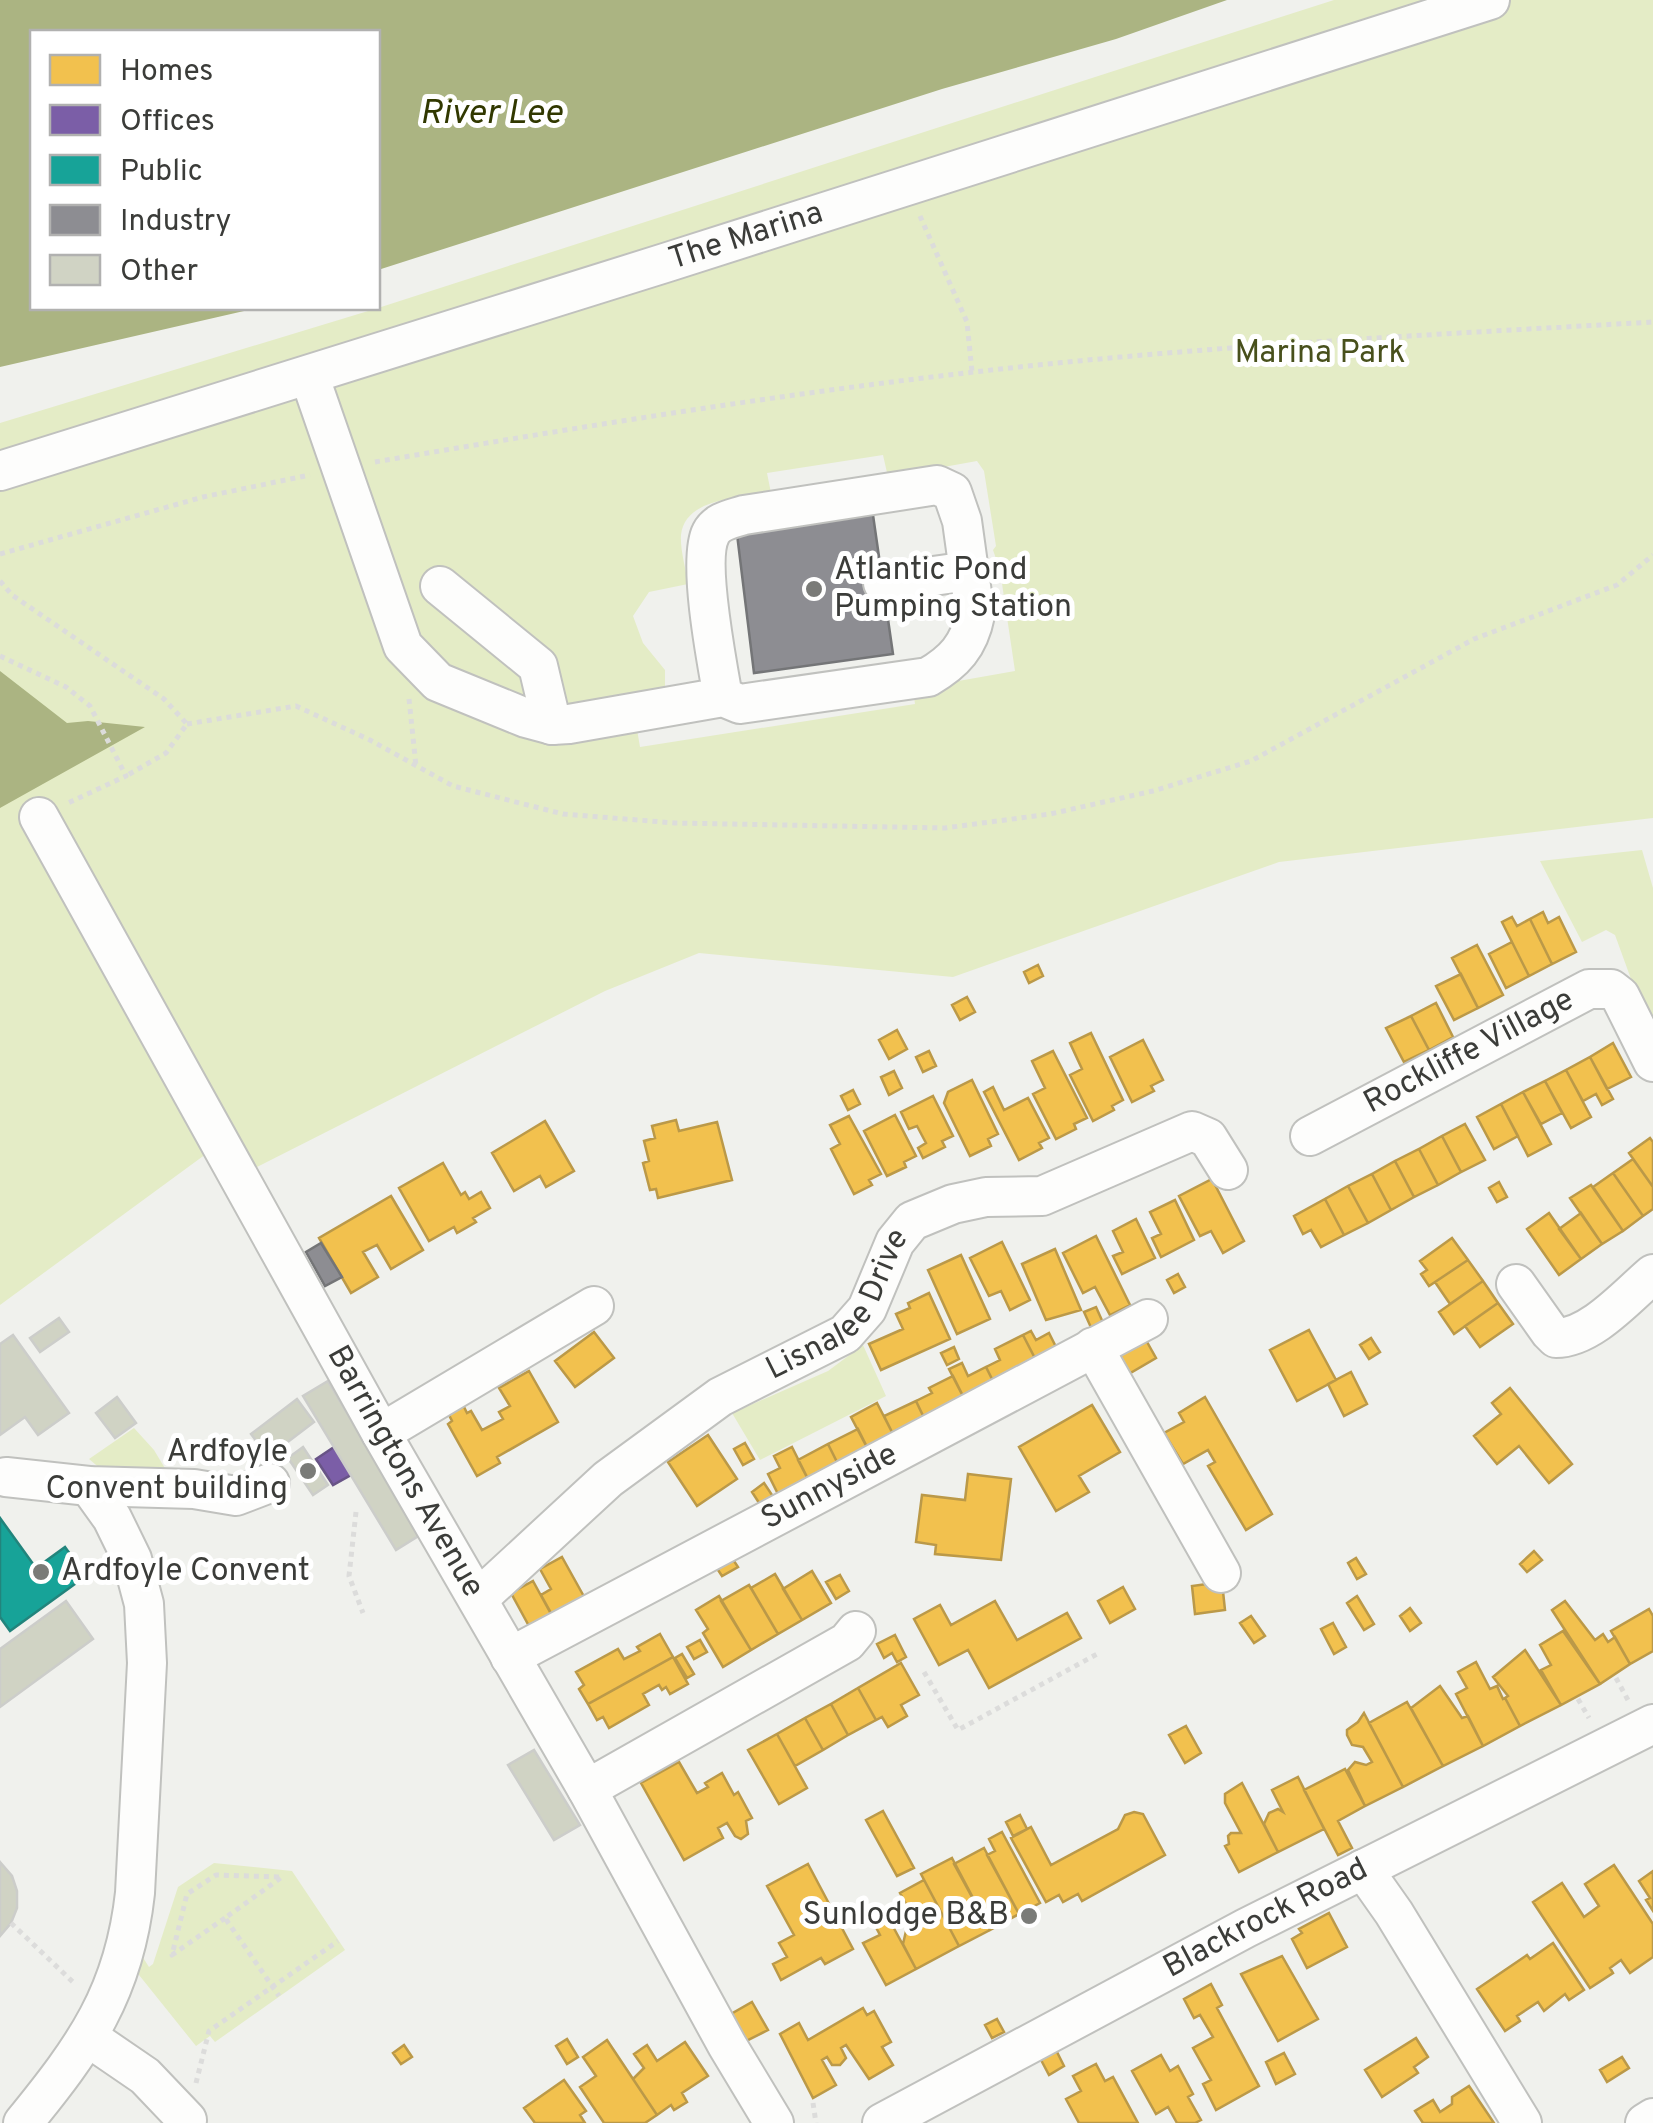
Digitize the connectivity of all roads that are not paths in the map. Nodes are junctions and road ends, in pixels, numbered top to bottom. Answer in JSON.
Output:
{"nodes":[{"id":1,"x":1490,"y":0,"type":"edge"},
{"id":2,"x":309,"y":375,"type":"junction"},
{"id":3,"x":0,"y":471,"type":"edge"},
{"id":4,"x":969,"y":572,"type":"junction"},
{"id":5,"x":890,"y":583,"type":"dead end"},
{"id":6,"x":440,"y":586,"type":"dead end"},
{"id":7,"x":722,"y":697,"type":"junction"},
{"id":8,"x":552,"y":724,"type":"junction"},
{"id":9,"x":39,"y":816,"type":"road end"},
{"id":10,"x":1653,"y":1062,"type":"edge"},
{"id":11,"x":1310,"y":1136,"type":"dead end"},
{"id":12,"x":1228,"y":1170,"type":"dead end"},
{"id":13,"x":1653,"y":1274,"type":"edge"},
{"id":14,"x":1516,"y":1284,"type":"dead end"},
{"id":15,"x":594,"y":1306,"type":"dead end"},
{"id":16,"x":1148,"y":1319,"type":"dead end"},
{"id":17,"x":1093,"y":1348,"type":"junction"},
{"id":18,"x":381,"y":1434,"type":"junction"},
{"id":19,"x":6,"y":1477,"type":"dead end"},
{"id":20,"x":270,"y":1484,"type":"dead end"},
{"id":21,"x":88,"y":1486,"type":"junction"},
{"id":22,"x":1221,"y":1573,"type":"dead end"},
{"id":23,"x":478,"y":1600,"type":"junction"},
{"id":24,"x":856,"y":1631,"type":"dead end"},
{"id":25,"x":510,"y":1656,"type":"junction"},
{"id":26,"x":1643,"y":1716,"type":"edge"},
{"id":27,"x":587,"y":1788,"type":"junction"},
{"id":28,"x":1362,"y":1869,"type":"junction"},
{"id":29,"x":95,"y":2024,"type":"junction"},
{"id":30,"x":1653,"y":2118,"type":"edge"},
{"id":31,"x":187,"y":2120,"type":"road end"},
{"id":32,"x":23,"y":2123,"type":"edge"},
{"id":33,"x":774,"y":2123,"type":"edge"},
{"id":34,"x":882,"y":2123,"type":"edge"},
{"id":35,"x":1522,"y":2123,"type":"edge"},
{"id":36,"x":1646,"y":2123,"type":"edge"}],
"edges":[{"from":1,"to":2,"type":"street","name":"The Marina"},
{"from":2,"to":3,"type":"street","name":"The Marina"},
{"from":2,"to":8,"type":"street"},
{"from":4,"to":5,"type":"street"},
{"from":4,"to":7,"type":"street"},
{"from":4,"to":7,"type":"street"},
{"from":6,"to":8,"type":"street"},
{"from":7,"to":8,"type":"street"},
{"from":9,"to":18,"type":"street","name":"Barringtons Avenue"},
{"from":10,"to":11,"type":"street","name":"Rockliffe Village"},
{"from":12,"to":23,"type":"street","name":"Lisnalee Drive"},
{"from":13,"to":14,"type":"street"},
{"from":15,"to":18,"type":"street"},
{"from":16,"to":17,"type":"street","name":"Sunnyside"},
{"from":17,"to":22,"type":"street"},
{"from":17,"to":25,"type":"street","name":"Sunnyside"},
{"from":18,"to":23,"type":"street","name":"Barringtons Avenue"},
{"from":19,"to":21,"type":"street"},
{"from":20,"to":21,"type":"street"},
{"from":21,"to":29,"type":"street"},
{"from":23,"to":25,"type":"street","name":"Barringtons Avenue"},
{"from":24,"to":27,"type":"street"},
{"from":25,"to":27,"type":"street","name":"Barringtons Avenue"},
{"from":26,"to":28,"type":"street","name":"Blackrock Road"},
{"from":27,"to":33,"type":"street","name":"Barringtons Avenue"},
{"from":28,"to":34,"type":"street","name":"Blackrock Road"},
{"from":28,"to":35,"type":"street"},
{"from":29,"to":31,"type":"street"},
{"from":29,"to":32,"type":"street"},
{"from":30,"to":36,"type":"street"}]}
